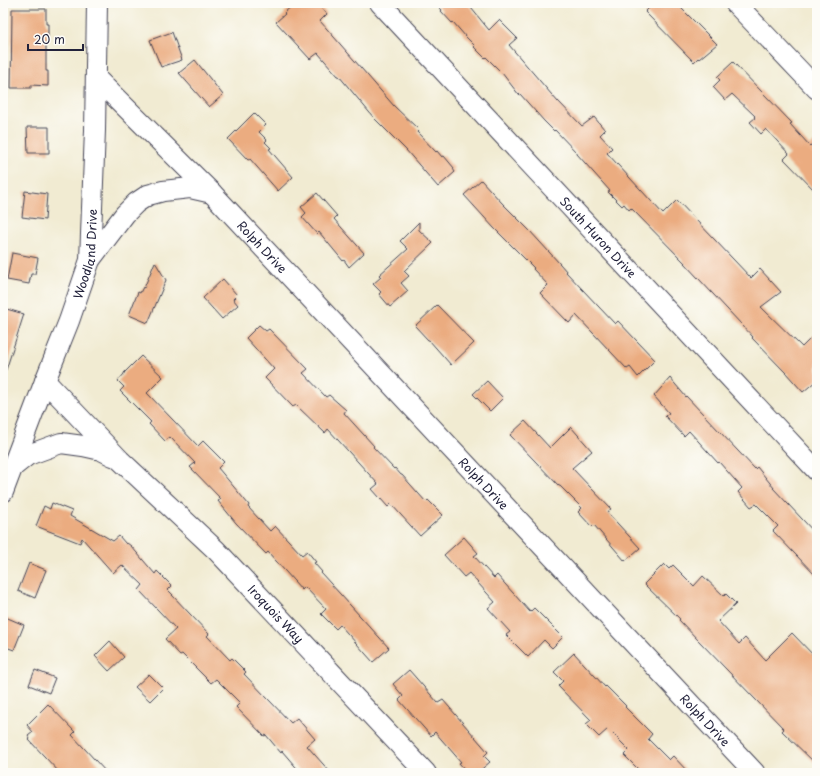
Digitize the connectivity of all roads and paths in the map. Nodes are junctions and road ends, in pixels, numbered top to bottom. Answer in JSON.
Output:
{"nodes":[{"id":1,"x":97,"y":3,"type":"edge"},
{"id":2,"x":380,"y":3,"type":"edge"},
{"id":3,"x":735,"y":3,"type":"edge"},
{"id":4,"x":96,"y":78,"type":"junction"},
{"id":5,"x":817,"y":89,"type":"edge"},
{"id":6,"x":212,"y":193,"type":"junction"},
{"id":7,"x":90,"y":260,"type":"junction"},
{"id":8,"x":44,"y":381,"type":"junction"},
{"id":9,"x":120,"y":460,"type":"junction"},
{"id":10,"x":13,"y":467,"type":"junction"},
{"id":11,"x":817,"y":471,"type":"edge"},
{"id":12,"x":3,"y":492,"type":"edge"},
{"id":13,"x":426,"y":773,"type":"edge"},
{"id":14,"x":755,"y":773,"type":"edge"}],
"edges":[{"from":1,"to":4,"type":"street","name":"Woodland Drive"},
{"from":2,"to":11,"type":"street","name":"South Huron Drive"},
{"from":3,"to":5,"type":"street"},
{"from":4,"to":6,"type":"street","name":"Rolph Drive"},
{"from":4,"to":7,"type":"street","name":"Woodland Drive"},
{"from":6,"to":7,"type":"street"},
{"from":6,"to":14,"type":"street","name":"Rolph Drive"},
{"from":7,"to":8,"type":"street","name":"Woodland Drive"},
{"from":8,"to":9,"type":"street","name":"Iroquois Way"},
{"from":8,"to":10,"type":"street","name":"Woodland Drive"},
{"from":9,"to":10,"type":"street","name":"Iroquois Way"},
{"from":9,"to":13,"type":"street","name":"Iroquois Way"},
{"from":10,"to":12,"type":"street","name":"Woodland Drive"}]}
